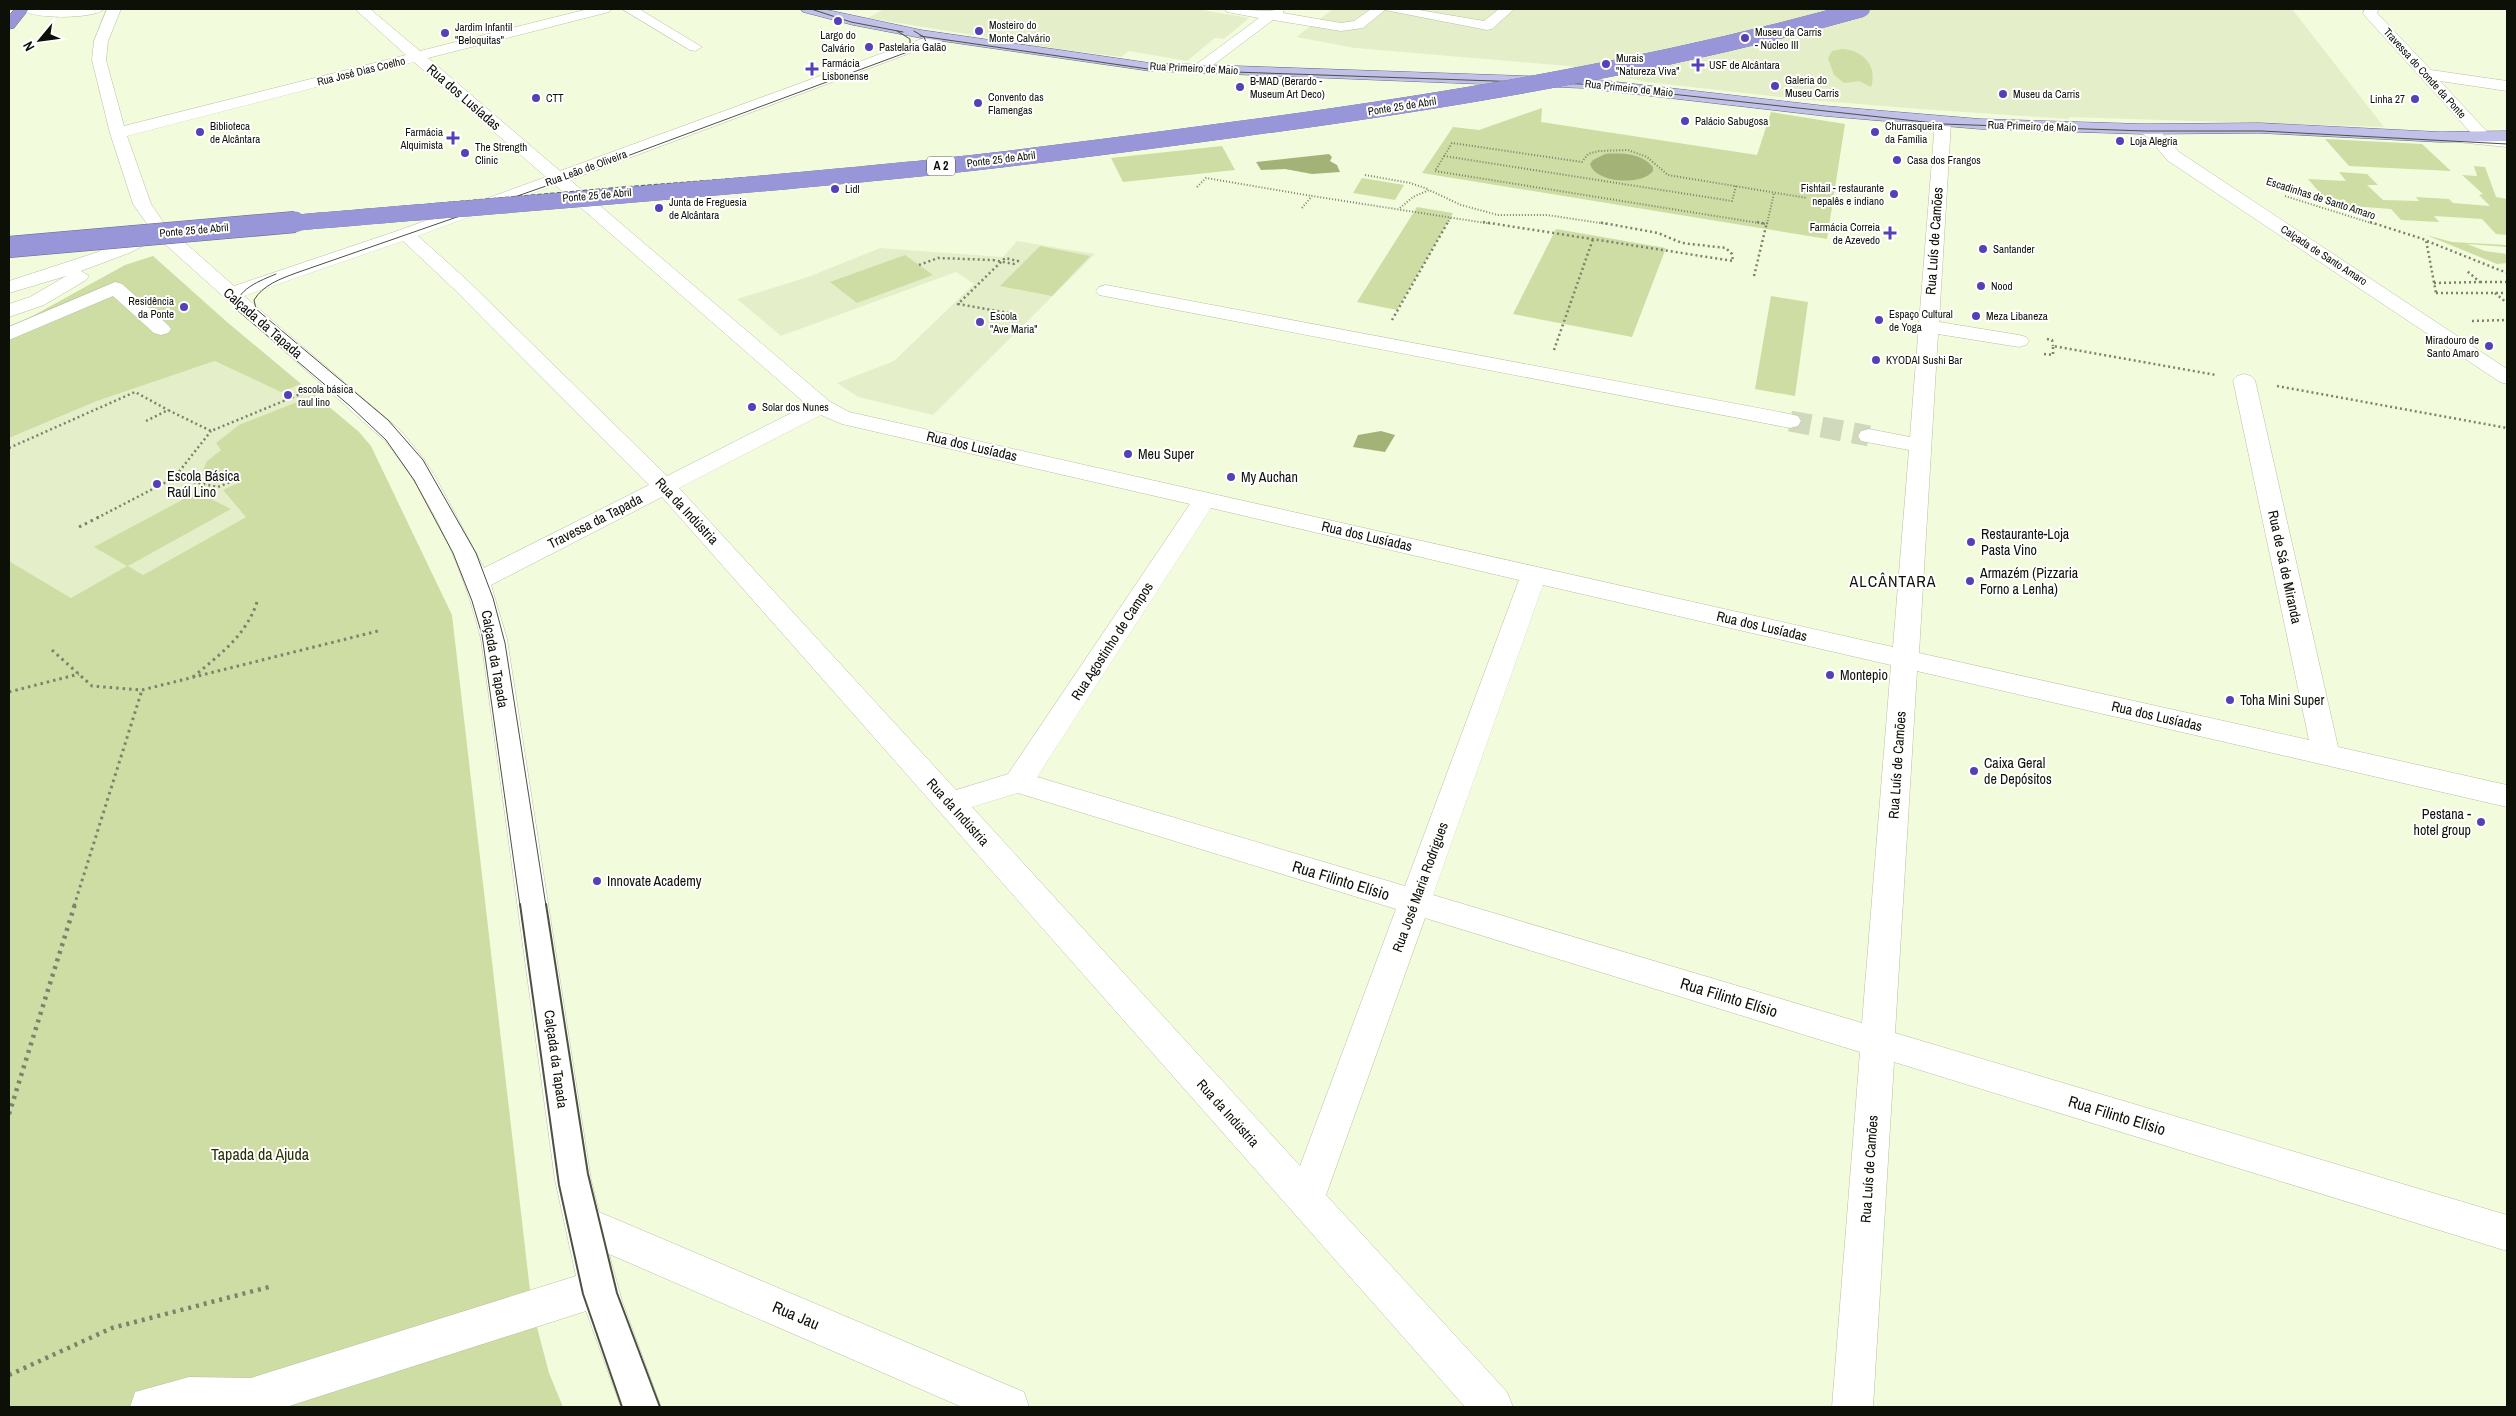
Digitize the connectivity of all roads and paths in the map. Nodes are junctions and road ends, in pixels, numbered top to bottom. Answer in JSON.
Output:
{"nodes":[{"id":1,"x":22,"y":9,"type":"edge"},
{"id":2,"x":28,"y":9,"type":"edge"},
{"id":3,"x":97,"y":9,"type":"edge"},
{"id":4,"x":114,"y":9,"type":"edge"},
{"id":5,"x":362,"y":9,"type":"edge"},
{"id":6,"x":604,"y":9,"type":"edge"},
{"id":7,"x":629,"y":9,"type":"edge"},
{"id":8,"x":1232,"y":9,"type":"edge"},
{"id":9,"x":1379,"y":9,"type":"edge"},
{"id":10,"x":1391,"y":9,"type":"edge"},
{"id":11,"x":1508,"y":9,"type":"edge"},
{"id":12,"x":1806,"y":9,"type":"edge"},
{"id":13,"x":1862,"y":9,"type":"edge"},
{"id":14,"x":2372,"y":9,"type":"edge"},
{"id":15,"x":814,"y":10,"type":"edge"},
{"id":16,"x":1274,"y":12,"type":"edge"},
{"id":17,"x":9,"y":25,"type":"edge"},
{"id":18,"x":940,"y":37,"type":"junction"},
{"id":19,"x":695,"y":47,"type":"dead end"},
{"id":20,"x":418,"y":57,"type":"junction"},
{"id":21,"x":1199,"y":69,"type":"junction"},
{"id":22,"x":2428,"y":74,"type":"junction"},
{"id":23,"x":2507,"y":86,"type":"edge"},
{"id":24,"x":1943,"y":122,"type":"junction"},
{"id":25,"x":2143,"y":129,"type":"junction"},
{"id":26,"x":118,"y":133,"type":"junction"},
{"id":27,"x":1078,"y":134,"type":"dead end"},
{"id":28,"x":2507,"y":136,"type":"edge"},
{"id":29,"x":2496,"y":142,"type":"edge"},
{"id":30,"x":940,"y":150,"type":"dead end"},
{"id":31,"x":1444,"y":156,"type":"junction"},
{"id":32,"x":870,"y":157,"type":"dead end"},
{"id":33,"x":1366,"y":176,"type":"dead end"},
{"id":34,"x":612,"y":177,"type":"dead end"},
{"id":35,"x":559,"y":178,"type":"junction"},
{"id":36,"x":1736,"y":186,"type":"junction"},
{"id":37,"x":1197,"y":187,"type":"dead end"},
{"id":38,"x":484,"y":188,"type":"dead end"},
{"id":39,"x":1429,"y":190,"type":"junction"},
{"id":40,"x":1774,"y":192,"type":"junction"},
{"id":41,"x":2278,"y":193,"type":"dead end"},
{"id":42,"x":1312,"y":196,"type":"junction"},
{"id":43,"x":1807,"y":198,"type":"dead end"},
{"id":44,"x":1302,"y":208,"type":"dead end"},
{"id":45,"x":1400,"y":208,"type":"junction"},
{"id":46,"x":1451,"y":216,"type":"junction"},
{"id":47,"x":137,"y":219,"type":"dead end"},
{"id":48,"x":164,"y":223,"type":"junction"},
{"id":49,"x":1767,"y":224,"type":"junction"},
{"id":50,"x":406,"y":234,"type":"junction"},
{"id":51,"x":1593,"y":239,"type":"junction"},
{"id":52,"x":2426,"y":240,"type":"junction"},
{"id":53,"x":9,"y":247,"type":"edge"},
{"id":54,"x":109,"y":255,"type":"junction"},
{"id":55,"x":919,"y":265,"type":"dead end"},
{"id":56,"x":2467,"y":271,"type":"dead end"},
{"id":57,"x":2507,"y":273,"type":"edge"},
{"id":58,"x":1754,"y":276,"type":"dead end"},
{"id":59,"x":2480,"y":282,"type":"junction"},
{"id":60,"x":2507,"y":282,"type":"edge"},
{"id":61,"x":2434,"y":283,"type":"junction"},
{"id":62,"x":9,"y":287,"type":"edge"},
{"id":63,"x":1106,"y":291,"type":"dead end"},
{"id":64,"x":2495,"y":293,"type":"junction"},
{"id":65,"x":2507,"y":293,"type":"edge"},
{"id":66,"x":230,"y":294,"type":"junction"},
{"id":67,"x":2507,"y":303,"type":"edge"},
{"id":68,"x":9,"y":311,"type":"edge"},
{"id":69,"x":1009,"y":313,"type":"dead end"},
{"id":70,"x":1929,"y":326,"type":"junction"},
{"id":71,"x":161,"y":329,"type":"dead end"},
{"id":72,"x":9,"y":334,"type":"edge"},
{"id":73,"x":2019,"y":341,"type":"dead end"},
{"id":74,"x":1381,"y":343,"type":"junction"},
{"id":75,"x":1545,"y":374,"type":"junction"},
{"id":76,"x":2507,"y":378,"type":"edge"},
{"id":77,"x":2244,"y":380,"type":"dead end"},
{"id":78,"x":331,"y":382,"type":"junction"},
{"id":79,"x":821,"y":406,"type":"junction"},
{"id":80,"x":168,"y":410,"type":"junction"},
{"id":81,"x":146,"y":421,"type":"dead end"},
{"id":82,"x":1790,"y":421,"type":"tunnel mouth"},
{"id":83,"x":211,"y":431,"type":"junction"},
{"id":84,"x":1869,"y":436,"type":"tunnel mouth"},
{"id":85,"x":1920,"y":446,"type":"junction"},
{"id":86,"x":9,"y":448,"type":"edge"},
{"id":87,"x":174,"y":478,"type":"junction"},
{"id":88,"x":236,"y":480,"type":"dead end"},
{"id":89,"x":664,"y":486,"type":"junction"},
{"id":90,"x":1205,"y":500,"type":"junction"},
{"id":91,"x":79,"y":527,"type":"dead end"},
{"id":92,"x":1534,"y":574,"type":"junction"},
{"id":93,"x":477,"y":582,"type":"junction"},
{"id":94,"x":257,"y":602,"type":"dead end"},
{"id":95,"x":378,"y":631,"type":"dead end"},
{"id":96,"x":52,"y":650,"type":"dead end"},
{"id":97,"x":1905,"y":659,"type":"junction"},
{"id":98,"x":79,"y":674,"type":"junction"},
{"id":99,"x":192,"y":677,"type":"junction"},
{"id":100,"x":142,"y":690,"type":"junction"},
{"id":101,"x":9,"y":692,"type":"edge"},
{"id":102,"x":2326,"y":755,"type":"junction"},
{"id":103,"x":1018,"y":782,"type":"junction"},
{"id":104,"x":2507,"y":796,"type":"edge"},
{"id":105,"x":951,"y":804,"type":"junction"},
{"id":106,"x":1414,"y":902,"type":"junction"},
{"id":107,"x":1878,"y":1042,"type":"junction"},
{"id":108,"x":9,"y":1114,"type":"edge"},
{"id":109,"x":1306,"y":1200,"type":"junction"},
{"id":110,"x":583,"y":1224,"type":"junction"},
{"id":111,"x":2507,"y":1233,"type":"edge"},
{"id":112,"x":269,"y":1287,"type":"dead end"},
{"id":113,"x":600,"y":1288,"type":"junction"},
{"id":114,"x":9,"y":1375,"type":"edge"},
{"id":115,"x":243,"y":1403,"type":"edge"},
{"id":116,"x":150,"y":1407,"type":"edge"},
{"id":117,"x":641,"y":1407,"type":"edge"},
{"id":118,"x":1009,"y":1407,"type":"edge"},
{"id":119,"x":1492,"y":1407,"type":"edge"},
{"id":120,"x":1852,"y":1407,"type":"edge"}],
"edges":[{"from":1,"to":17,"type":"highway"},
{"from":2,"to":3,"type":"street"},
{"from":4,"to":26,"type":"street","name":"Calçada da Tapada"},
{"from":5,"to":20,"type":"street","name":"Rua dos Lusíadas"},
{"from":6,"to":20,"type":"street","name":"Rua José Dias Coelho"},
{"from":7,"to":19,"type":"street"},
{"from":8,"to":16,"type":"street"},
{"from":9,"to":16,"type":"street"},
{"from":10,"to":11,"type":"street"},
{"from":12,"to":27,"type":"highway","name":"Ponte 25 de Abril"},
{"from":13,"to":53,"type":"highway","name":"Ponte 25 de Abril","number":"A 2","bridge":true},
{"from":14,"to":22,"type":"street","name":"Travessa do Conde da Ponte"},
{"from":15,"to":18,"type":"main road","name":"Rua Primeiro de Maio"},
{"from":16,"to":21,"type":"street"},
{"from":18,"to":21,"type":"main road","name":"Rua Primeiro de Maio"},
{"from":18,"to":35,"type":"street","name":"Rua Leão de Oliveira"},
{"from":20,"to":26,"type":"street","name":"Rua José Dias Coelho"},
{"from":20,"to":35,"type":"street","name":"Rua dos Lusíadas"},
{"from":21,"to":24,"type":"main road","name":"Rua Primeiro de Maio"},
{"from":22,"to":23,"type":"street"},
{"from":22,"to":29,"type":"street","name":"Travessa do Conde da Ponte"},
{"from":24,"to":25,"type":"main road","name":"Rua Primeiro de Maio"},
{"from":24,"to":70,"type":"street","name":"Rua Luís de Camões"},
{"from":25,"to":29,"type":"main road","name":"Rua Primeiro de Maio"},
{"from":25,"to":76,"type":"street","name":"Calçada de Santo Amaro"},
{"from":26,"to":48,"type":"street","name":"Calçada da Tapada"},
{"from":28,"to":29,"type":"main road","name":"Rua Primeiro de Maio"},
{"from":30,"to":32,"type":"highway","number":"A 2"},
{"from":31,"to":36,"type":"path"},
{"from":31,"to":36,"type":"path"},
{"from":31,"to":49,"type":"path"},
{"from":33,"to":39,"type":"path"},
{"from":34,"to":38,"type":"highway","name":"Ponte 25 de Abril"},
{"from":35,"to":50,"type":"street","name":"Rua Leão de Oliveira"},
{"from":35,"to":79,"type":"street","name":"Rua dos Lusíadas"},
{"from":36,"to":40,"type":"path"},
{"from":37,"to":42,"type":"path"},
{"from":39,"to":45,"type":"path"},
{"from":39,"to":51,"type":"path"},
{"from":40,"to":43,"type":"path"},
{"from":40,"to":49,"type":"path"},
{"from":41,"to":52,"type":"path","name":"Escadinhas de Santo Amaro"},
{"from":42,"to":44,"type":"path"},
{"from":42,"to":45,"type":"path"},
{"from":45,"to":46,"type":"path"},
{"from":46,"to":51,"type":"path"},
{"from":46,"to":74,"type":"path"},
{"from":47,"to":48,"type":"highway","name":"Ponte 25 de Abril"},
{"from":48,"to":54,"type":"street"},
{"from":48,"to":62,"type":"street"},
{"from":48,"to":66,"type":"street","name":"Calçada da Tapada"},
{"from":49,"to":58,"type":"path"},
{"from":50,"to":66,"type":"street","name":"Rua Leão de Oliveira"},
{"from":50,"to":89,"type":"street","name":"Rua da Indústria"},
{"from":51,"to":75,"type":"path"},
{"from":52,"to":57,"type":"path","name":"Escadinhas de Santo Amaro"},
{"from":52,"to":61,"type":"path"},
{"from":54,"to":62,"type":"street"},
{"from":54,"to":68,"type":"street"},
{"from":55,"to":69,"type":"path","bridge":true},
{"from":56,"to":59,"type":"path"},
{"from":59,"to":60,"type":"path"},
{"from":59,"to":61,"type":"path"},
{"from":61,"to":64,"type":"path"},
{"from":63,"to":74,"type":"street"},
{"from":64,"to":65,"type":"path"},
{"from":64,"to":67,"type":"path"},
{"from":66,"to":78,"type":"street","name":"Calçada da Tapada"},
{"from":70,"to":73,"type":"street"},
{"from":70,"to":85,"type":"street","name":"Rua Luís de Camões"},
{"from":71,"to":72,"type":"street"},
{"from":74,"to":75,"type":"street"},
{"from":75,"to":82,"type":"street"},
{"from":77,"to":102,"type":"street","name":"Rua de Sá de Miranda"},
{"from":78,"to":83,"type":"path"},
{"from":78,"to":93,"type":"street","name":"Calçada da Tapada"},
{"from":79,"to":89,"type":"street","name":"Travessa da Tapada"},
{"from":79,"to":90,"type":"street","name":"Rua dos Lusíadas"},
{"from":80,"to":81,"type":"path"},
{"from":80,"to":83,"type":"path"},
{"from":80,"to":86,"type":"path"},
{"from":83,"to":87,"type":"path"},
{"from":84,"to":85,"type":"street"},
{"from":85,"to":97,"type":"street","name":"Rua Luís de Camões"},
{"from":87,"to":88,"type":"path"},
{"from":87,"to":91,"type":"path"},
{"from":89,"to":93,"type":"street","name":"Travessa da Tapada"},
{"from":89,"to":105,"type":"street","name":"Rua da Indústria"},
{"from":90,"to":92,"type":"street","name":"Rua dos Lusíadas"},
{"from":90,"to":103,"type":"street","name":"Rua Agostinho de Campos"},
{"from":92,"to":97,"type":"street","name":"Rua dos Lusíadas"},
{"from":92,"to":106,"type":"street","name":"Rua José Maria Rodrigues"},
{"from":93,"to":110,"type":"street","name":"Calçada da Tapada"},
{"from":94,"to":99,"type":"path"},
{"from":95,"to":99,"type":"path"},
{"from":96,"to":98,"type":"path"},
{"from":97,"to":102,"type":"street","name":"Rua dos Lusíadas"},
{"from":97,"to":107,"type":"street","name":"Rua Luís de Camões"},
{"from":98,"to":100,"type":"path"},
{"from":98,"to":101,"type":"path"},
{"from":99,"to":100,"type":"path"},
{"from":100,"to":108,"type":"path"},
{"from":102,"to":104,"type":"street","name":"Rua dos Lusíadas"},
{"from":103,"to":105,"type":"street"},
{"from":103,"to":106,"type":"street","name":"Rua Filinto Elísio"},
{"from":105,"to":109,"type":"street","name":"Rua da Indústria"},
{"from":106,"to":107,"type":"street","name":"Rua Filinto Elísio"},
{"from":106,"to":109,"type":"street","name":"Rua José Maria Rodrigues"},
{"from":107,"to":111,"type":"street","name":"Rua Filinto Elísio"},
{"from":107,"to":120,"type":"street","name":"Rua Luís de Camões"},
{"from":109,"to":119,"type":"street","name":"Rua da Indústria"},
{"from":110,"to":113,"type":"street","name":"Calçada da Tapada"},
{"from":110,"to":118,"type":"street","name":"Rua Jau"},
{"from":112,"to":114,"type":"path"},
{"from":113,"to":115,"type":"street"},
{"from":113,"to":117,"type":"street","name":"Calçada da Tapada"},
{"from":115,"to":116,"type":"street"}]}
